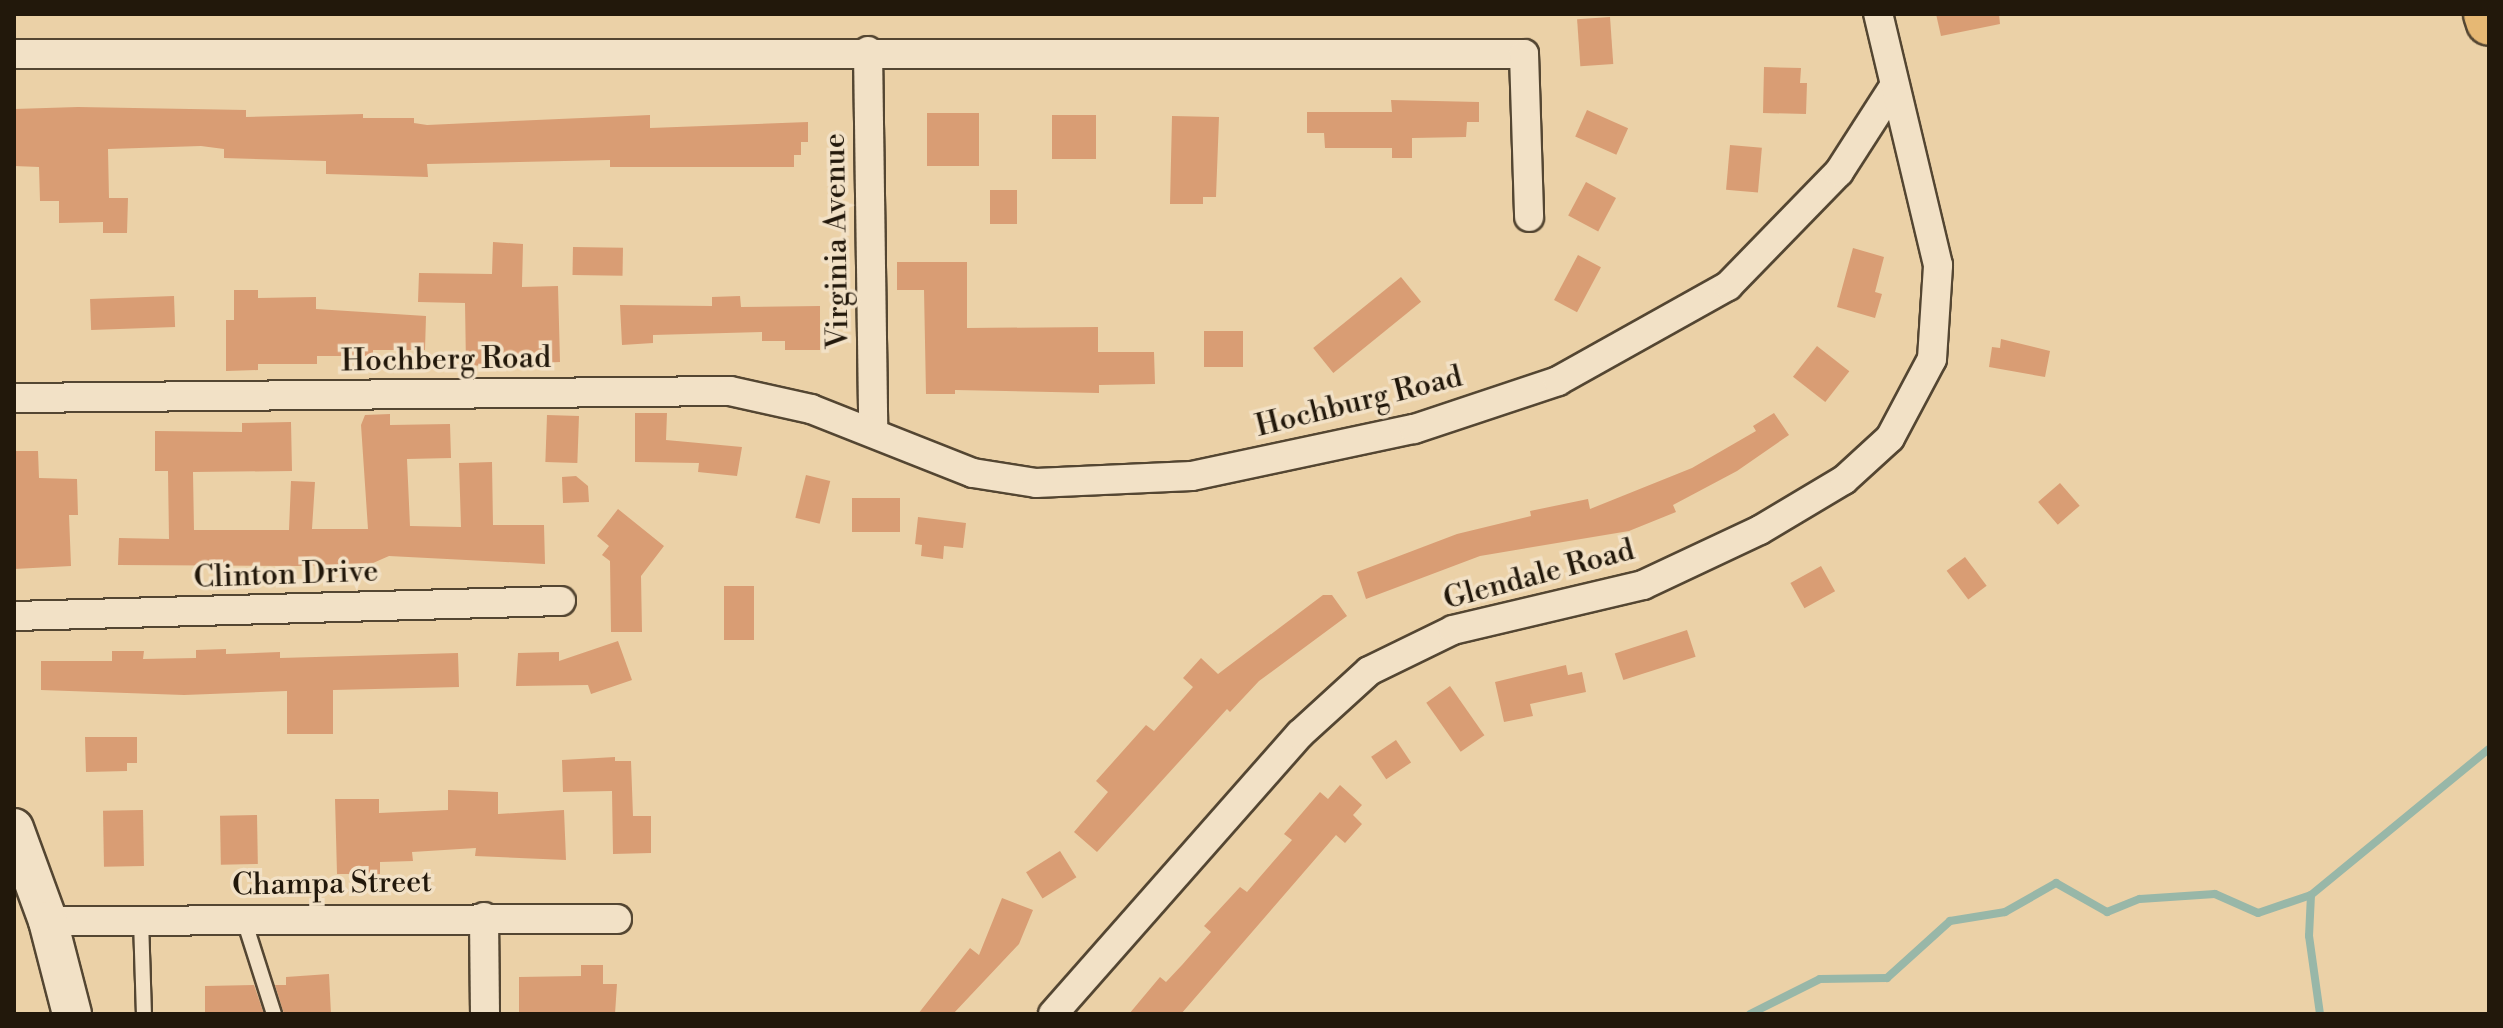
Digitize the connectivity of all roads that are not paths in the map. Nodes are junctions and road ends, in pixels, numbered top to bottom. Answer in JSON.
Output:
{"nodes":[{"id":1,"x":1878,"y":14,"type":"edge"},
{"id":2,"x":2486,"y":14,"type":"edge"},
{"id":3,"x":2489,"y":23,"type":"edge"},
{"id":4,"x":868,"y":51,"type":"junction"},
{"id":5,"x":14,"y":54,"type":"edge"},
{"id":6,"x":1893,"y":88,"type":"junction"},
{"id":7,"x":1529,"y":217,"type":"dead end"},
{"id":8,"x":14,"y":398,"type":"edge"},
{"id":9,"x":873,"y":431,"type":"junction"},
{"id":10,"x":561,"y":601,"type":"dead end"},
{"id":11,"x":14,"y":616,"type":"edge"},
{"id":12,"x":14,"y":828,"type":"edge"},
{"id":13,"x":484,"y":917,"type":"junction"},
{"id":14,"x":244,"y":919,"type":"junction"},
{"id":15,"x":617,"y":919,"type":"dead end"},
{"id":16,"x":141,"y":920,"type":"junction"},
{"id":17,"x":48,"y":921,"type":"junction"},
{"id":18,"x":72,"y":1014,"type":"edge"},
{"id":19,"x":144,"y":1014,"type":"edge"},
{"id":20,"x":274,"y":1014,"type":"edge"},
{"id":21,"x":485,"y":1014,"type":"edge"},
{"id":22,"x":1053,"y":1014,"type":"edge"}],
"edges":[{"from":1,"to":6,"type":"street"},
{"from":2,"to":3,"type":"main road"},
{"from":4,"to":5,"type":"street"},
{"from":4,"to":7,"type":"street"},
{"from":4,"to":9,"type":"street","name":"Virginia Avenue"},
{"from":6,"to":9,"type":"street","name":"Hochburg Road"},
{"from":6,"to":22,"type":"street","name":"Glendale Road"},
{"from":8,"to":9,"type":"street","name":"Hochberg Road"},
{"from":10,"to":11,"type":"street","name":"Clinton Drive"},
{"from":12,"to":17,"type":"main road"},
{"from":13,"to":14,"type":"street","name":"Champa Street"},
{"from":13,"to":15,"type":"street","name":"Champa Street"},
{"from":13,"to":21,"type":"street"},
{"from":14,"to":16,"type":"street","name":"Champa Street"},
{"from":14,"to":20,"type":"lane"},
{"from":16,"to":17,"type":"street","name":"Champa Street"},
{"from":16,"to":19,"type":"lane"},
{"from":17,"to":18,"type":"main road"}]}
